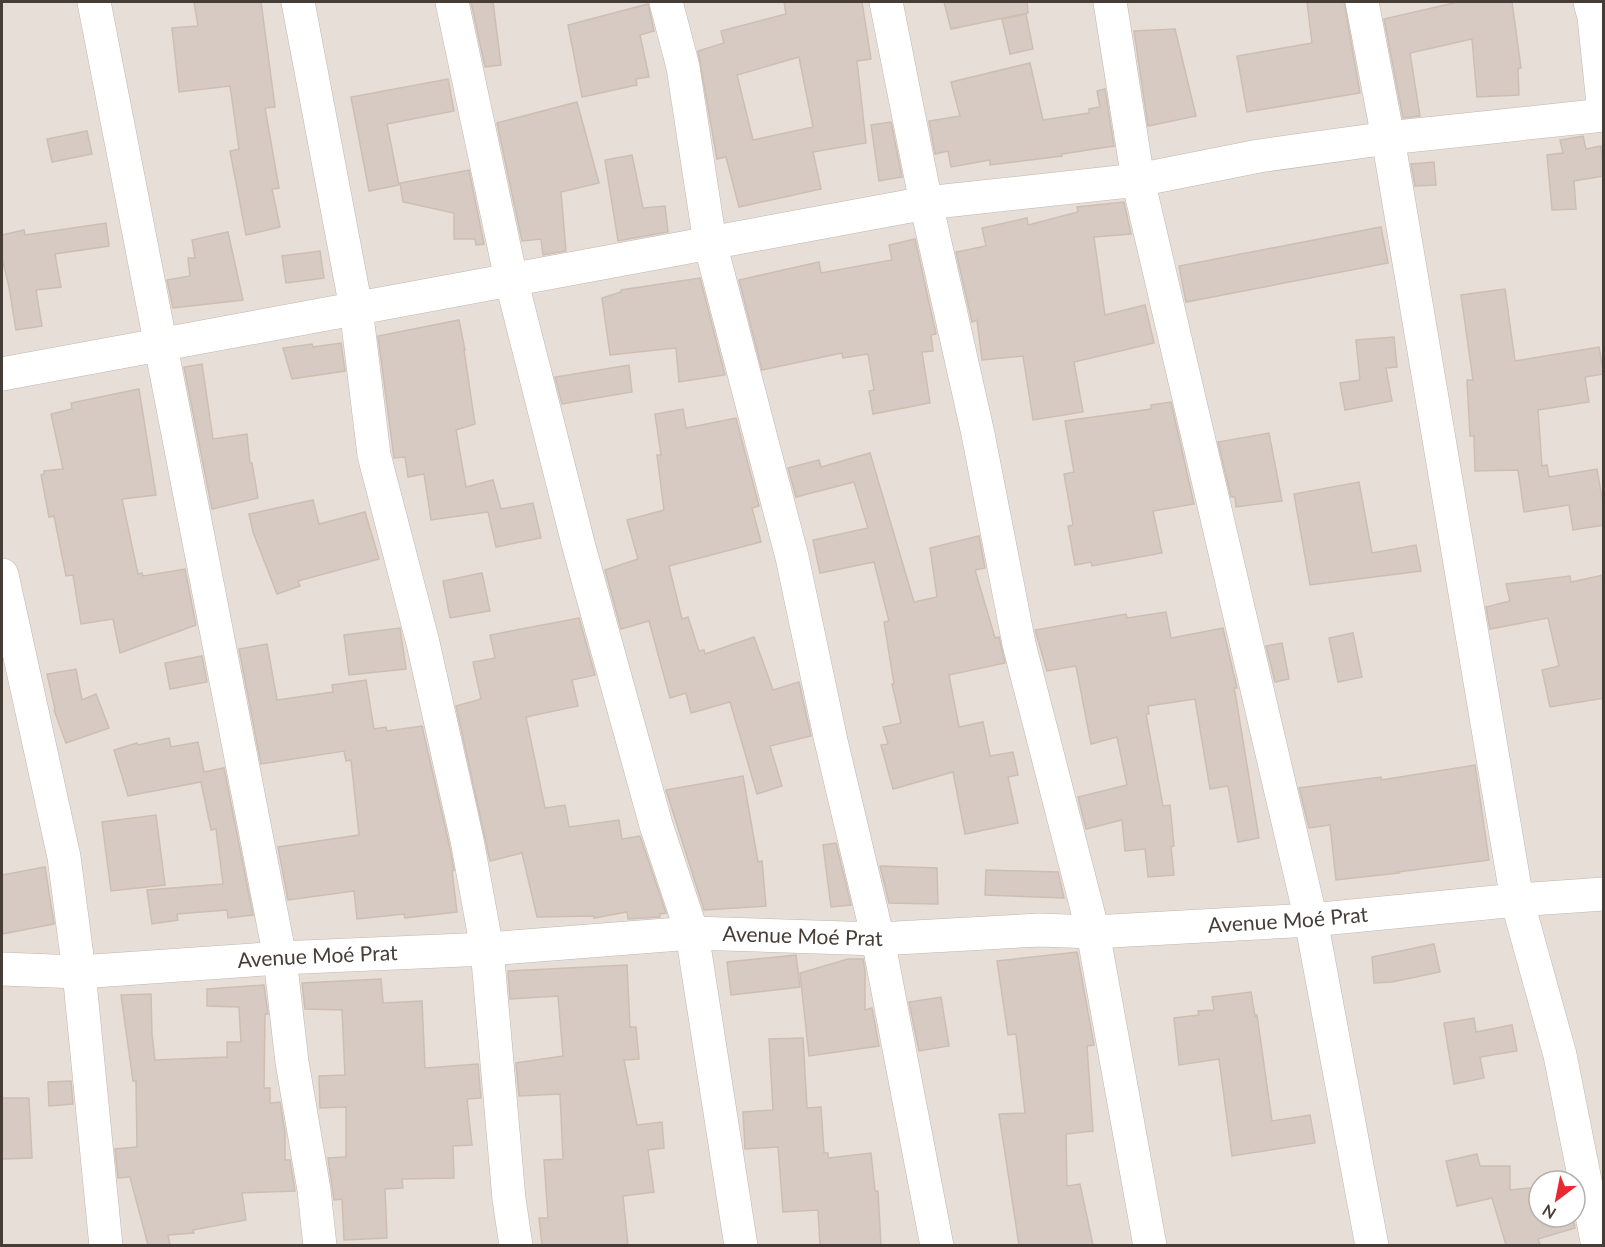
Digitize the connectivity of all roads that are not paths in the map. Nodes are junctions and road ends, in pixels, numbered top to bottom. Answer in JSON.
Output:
{"nodes":[{"id":1,"x":94,"y":2,"type":"edge"},
{"id":2,"x":298,"y":2,"type":"edge"},
{"id":3,"x":452,"y":2,"type":"edge"},
{"id":4,"x":666,"y":2,"type":"edge"},
{"id":5,"x":886,"y":2,"type":"edge"},
{"id":6,"x":1110,"y":2,"type":"edge"},
{"id":7,"x":1362,"y":2,"type":"edge"},
{"id":8,"x":1590,"y":2,"type":"edge"},
{"id":9,"x":1604,"y":114,"type":"edge"},
{"id":10,"x":1388,"y":138,"type":"junction"},
{"id":11,"x":1138,"y":180,"type":"junction"},
{"id":12,"x":926,"y":203,"type":"junction"},
{"id":13,"x":710,"y":243,"type":"junction"},
{"id":14,"x":510,"y":279,"type":"junction"},
{"id":15,"x":356,"y":308,"type":"junction"},
{"id":16,"x":161,"y":344,"type":"junction"},
{"id":17,"x":2,"y":374,"type":"edge"},
{"id":18,"x":2,"y":575,"type":"edge"},
{"id":19,"x":1604,"y":894,"type":"edge"},
{"id":20,"x":1517,"y":900,"type":"junction"},
{"id":21,"x":1311,"y":920,"type":"junction"},
{"id":22,"x":692,"y":933,"type":"junction"},
{"id":23,"x":1093,"y":933,"type":"junction"},
{"id":24,"x":878,"y":939,"type":"junction"},
{"id":25,"x":487,"y":949,"type":"junction"},
{"id":26,"x":280,"y":958,"type":"junction"},
{"id":27,"x":2,"y":969,"type":"edge"},
{"id":28,"x":79,"y":972,"type":"junction"},
{"id":29,"x":106,"y":1245,"type":"edge"},
{"id":30,"x":320,"y":1245,"type":"edge"},
{"id":31,"x":516,"y":1245,"type":"edge"},
{"id":32,"x":741,"y":1245,"type":"edge"},
{"id":33,"x":937,"y":1245,"type":"edge"},
{"id":34,"x":1150,"y":1245,"type":"edge"},
{"id":35,"x":1372,"y":1245,"type":"edge"},
{"id":36,"x":1598,"y":1245,"type":"edge"}],
"edges":[{"from":1,"to":16,"type":"street"},
{"from":2,"to":15,"type":"street"},
{"from":3,"to":14,"type":"street"},
{"from":4,"to":13,"type":"street"},
{"from":5,"to":12,"type":"street"},
{"from":6,"to":11,"type":"street"},
{"from":7,"to":10,"type":"street"},
{"from":8,"to":9,"type":"street"},
{"from":9,"to":10,"type":"street"},
{"from":10,"to":11,"type":"street"},
{"from":10,"to":20,"type":"street"},
{"from":11,"to":12,"type":"street"},
{"from":11,"to":21,"type":"street"},
{"from":12,"to":13,"type":"street"},
{"from":12,"to":23,"type":"street"},
{"from":13,"to":14,"type":"street"},
{"from":13,"to":24,"type":"street"},
{"from":14,"to":15,"type":"street"},
{"from":14,"to":22,"type":"street"},
{"from":15,"to":16,"type":"street"},
{"from":15,"to":25,"type":"street"},
{"from":16,"to":17,"type":"street"},
{"from":16,"to":26,"type":"street"},
{"from":18,"to":28,"type":"street"},
{"from":19,"to":20,"type":"street","name":"Avenue Moé Prat"},
{"from":20,"to":21,"type":"street","name":"Avenue Moé Prat"},
{"from":20,"to":36,"type":"street"},
{"from":21,"to":23,"type":"street","name":"Avenue Moé Prat"},
{"from":21,"to":35,"type":"street"},
{"from":22,"to":24,"type":"street","name":"Avenue Moé Prat"},
{"from":22,"to":25,"type":"street","name":"Avenue Moé Prat"},
{"from":22,"to":32,"type":"street"},
{"from":23,"to":24,"type":"street","name":"Avenue Moé Prat"},
{"from":23,"to":34,"type":"street"},
{"from":24,"to":33,"type":"street"},
{"from":25,"to":26,"type":"street","name":"Avenue Moé Prat"},
{"from":25,"to":31,"type":"street"},
{"from":26,"to":28,"type":"street","name":"Avenue Moé Prat"},
{"from":26,"to":30,"type":"street"},
{"from":27,"to":28,"type":"street","name":"Avenue Moé Prat"},
{"from":28,"to":29,"type":"street"}]}
